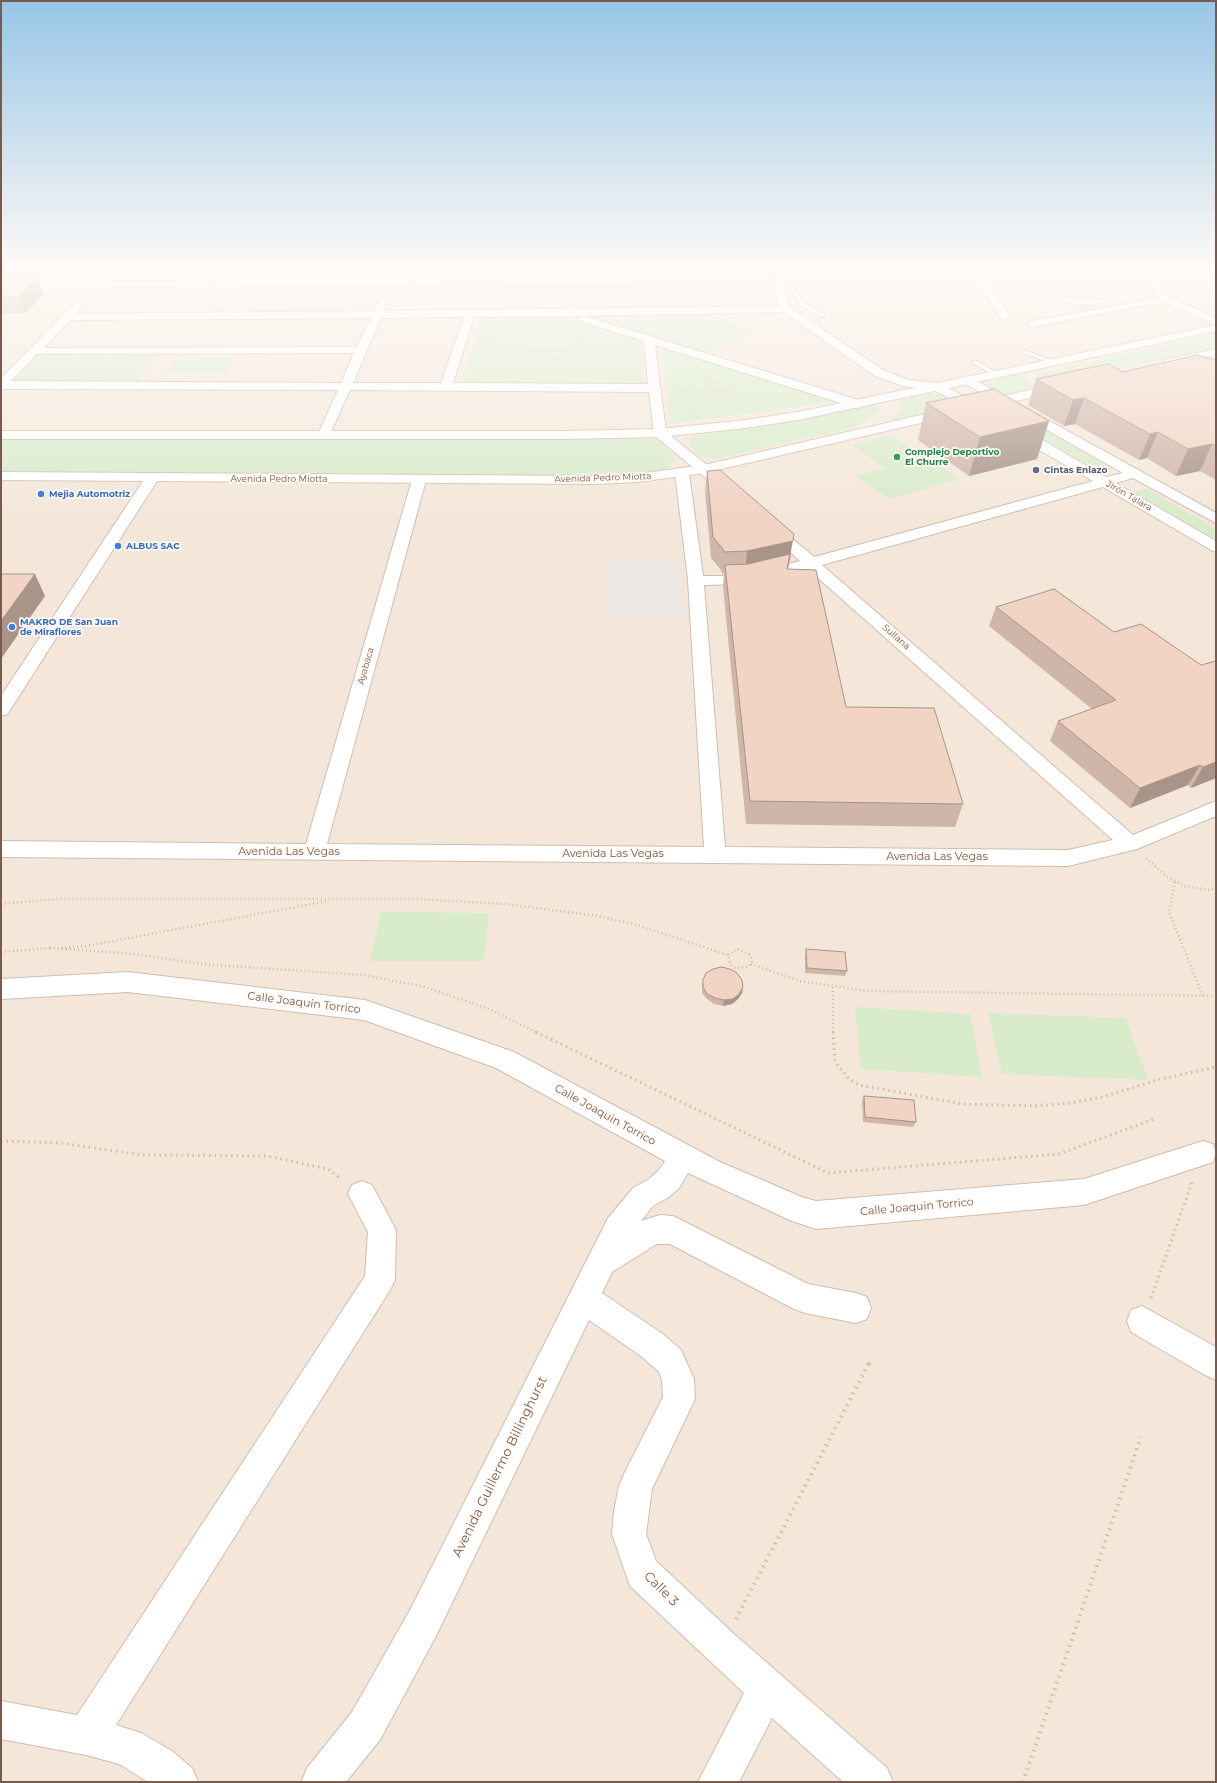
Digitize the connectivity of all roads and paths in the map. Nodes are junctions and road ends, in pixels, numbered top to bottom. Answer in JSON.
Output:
{"nodes":[{"id":1,"x":293,"y":350,"type":"edge"},
{"id":2,"x":361,"y":350,"type":"edge"},
{"id":3,"x":458,"y":350,"type":"edge"},
{"id":4,"x":529,"y":350,"type":"edge"},
{"id":5,"x":540,"y":350,"type":"edge"},
{"id":6,"x":565,"y":350,"type":"edge"},
{"id":7,"x":651,"y":350,"type":"edge"},
{"id":8,"x":686,"y":350,"type":"edge"},
{"id":9,"x":716,"y":350,"type":"edge"},
{"id":10,"x":846,"y":350,"type":"edge"},
{"id":11,"x":1110,"y":350,"type":"edge"},
{"id":12,"x":34,"y":351,"type":"joint"},
{"id":13,"x":532,"y":351,"type":"junction"},
{"id":14,"x":562,"y":352,"type":"junction"},
{"id":15,"x":1025,"y":352,"type":"dead end"},
{"id":16,"x":1216,"y":352,"type":"edge"},
{"id":17,"x":546,"y":353,"type":"junction"},
{"id":18,"x":566,"y":356,"type":"junction"},
{"id":19,"x":704,"y":356,"type":"junction"},
{"id":20,"x":975,"y":362,"type":"dead end"},
{"id":21,"x":1053,"y":362,"type":"junction"},
{"id":22,"x":1158,"y":365,"type":"edge"},
{"id":23,"x":693,"y":371,"type":"dead end"},
{"id":24,"x":878,"y":372,"type":"junction"},
{"id":25,"x":996,"y":374,"type":"junction"},
{"id":26,"x":1029,"y":376,"type":"junction"},
{"id":27,"x":968,"y":380,"type":"junction"},
{"id":28,"x":711,"y":384,"type":"junction"},
{"id":29,"x":1071,"y":384,"type":"edge"},
{"id":30,"x":1,"y":385,"type":"edge"},
{"id":31,"x":346,"y":386,"type":"junction"},
{"id":32,"x":937,"y":387,"type":"junction"},
{"id":33,"x":1057,"y":387,"type":"junction"},
{"id":34,"x":446,"y":388,"type":"junction"},
{"id":35,"x":655,"y":388,"type":"junction"},
{"id":36,"x":716,"y":388,"type":"junction"},
{"id":37,"x":714,"y":390,"type":"junction"},
{"id":38,"x":703,"y":391,"type":"junction"},
{"id":39,"x":722,"y":392,"type":"junction"},
{"id":40,"x":728,"y":397,"type":"junction"},
{"id":41,"x":892,"y":397,"type":"junction"},
{"id":42,"x":1003,"y":399,"type":"junction"},
{"id":43,"x":858,"y":404,"type":"junction"},
{"id":44,"x":973,"y":406,"type":"junction"},
{"id":45,"x":744,"y":408,"type":"dead end"},
{"id":46,"x":660,"y":432,"type":"junction"},
{"id":47,"x":862,"y":432,"type":"junction"},
{"id":48,"x":324,"y":434,"type":"junction"},
{"id":49,"x":1,"y":435,"type":"edge"},
{"id":50,"x":704,"y":469,"type":"junction"},
{"id":51,"x":682,"y":473,"type":"junction"},
{"id":52,"x":1134,"y":474,"type":"junction"},
{"id":53,"x":1,"y":476,"type":"edge"},
{"id":54,"x":152,"y":478,"type":"junction"},
{"id":55,"x":419,"y":480,"type":"junction"},
{"id":56,"x":1105,"y":483,"type":"junction"},
{"id":57,"x":735,"y":496,"type":"edge"},
{"id":58,"x":1216,"y":505,"type":"edge"},
{"id":59,"x":1199,"y":510,"type":"junction"},
{"id":60,"x":758,"y":516,"type":"edge"},
{"id":61,"x":1216,"y":519,"type":"edge"},
{"id":62,"x":1216,"y":547,"type":"edge"},
{"id":63,"x":812,"y":563,"type":"junction"},
{"id":64,"x":696,"y":580,"type":"junction"},
{"id":65,"x":1,"y":710,"type":"edge"},
{"id":66,"x":1216,"y":808,"type":"edge"},
{"id":67,"x":1130,"y":844,"type":"junction"},
{"id":68,"x":1,"y":849,"type":"edge"},
{"id":69,"x":314,"y":852,"type":"junction"},
{"id":70,"x":715,"y":855,"type":"junction"},
{"id":71,"x":1175,"y":882,"type":"junction"},
{"id":72,"x":1216,"y":888,"type":"edge"},
{"id":73,"x":334,"y":900,"type":"junction"},
{"id":74,"x":1,"y":904,"type":"edge"},
{"id":75,"x":50,"y":948,"type":"junction"},
{"id":76,"x":1,"y":952,"type":"edge"},
{"id":77,"x":728,"y":955,"type":"junction"},
{"id":78,"x":751,"y":964,"type":"junction"},
{"id":79,"x":833,"y":987,"type":"junction"},
{"id":80,"x":1,"y":989,"type":"edge"},
{"id":81,"x":1203,"y":996,"type":"junction"},
{"id":82,"x":1216,"y":996,"type":"edge"},
{"id":83,"x":1216,"y":1068,"type":"edge"},
{"id":84,"x":1154,"y":1119,"type":"dead end"},
{"id":85,"x":1,"y":1141,"type":"edge"},
{"id":86,"x":1203,"y":1153,"type":"joint"},
{"id":87,"x":682,"y":1157,"type":"junction"},
{"id":88,"x":362,"y":1194,"type":"joint"},
{"id":89,"x":601,"y":1262,"type":"junction"},
{"id":90,"x":583,"y":1298,"type":"junction"},
{"id":91,"x":856,"y":1308,"type":"dead end"},
{"id":92,"x":1142,"y":1321,"type":"joint"},
{"id":93,"x":871,"y":1360,"type":"dead end"},
{"id":94,"x":1216,"y":1364,"type":"edge"},
{"id":95,"x":1141,"y":1437,"type":"dead end"},
{"id":96,"x":721,"y":1647,"type":"junction"},
{"id":97,"x":767,"y":1689,"type":"junction"},
{"id":98,"x":1,"y":1720,"type":"edge"},
{"id":99,"x":86,"y":1736,"type":"junction"},
{"id":100,"x":178,"y":1782,"type":"edge"},
{"id":101,"x":321,"y":1782,"type":"edge"},
{"id":102,"x":718,"y":1782,"type":"edge"},
{"id":103,"x":873,"y":1782,"type":"edge"},
{"id":104,"x":1023,"y":1782,"type":"edge"}],
"edges":[{"from":1,"to":12,"type":"street"},
{"from":2,"to":31,"type":"street"},
{"from":3,"to":34,"type":"street"},
{"from":4,"to":13,"type":"path"},
{"from":5,"to":13,"type":"path"},
{"from":6,"to":14,"type":"path"},
{"from":7,"to":35,"type":"street"},
{"from":8,"to":19,"type":"street"},
{"from":9,"to":19,"type":"path"},
{"from":10,"to":24,"type":"street"},
{"from":11,"to":21,"type":"street"},
{"from":12,"to":30,"type":"street"},
{"from":13,"to":17,"type":"path"},
{"from":14,"to":17,"type":"path"},
{"from":14,"to":18,"type":"path"},
{"from":15,"to":21,"type":"lane"},
{"from":16,"to":22,"type":"street"},
{"from":17,"to":18,"type":"path"},
{"from":18,"to":35,"type":"path"},
{"from":19,"to":43,"type":"street"},
{"from":20,"to":25,"type":"lane"},
{"from":21,"to":26,"type":"street"},
{"from":23,"to":28,"type":"path"},
{"from":24,"to":32,"type":"street"},
{"from":24,"to":41,"type":"street"},
{"from":25,"to":26,"type":"street"},
{"from":25,"to":27,"type":"street"},
{"from":26,"to":33,"type":"street"},
{"from":27,"to":32,"type":"street"},
{"from":27,"to":42,"type":"street"},
{"from":28,"to":36,"type":"path"},
{"from":28,"to":38,"type":"path"},
{"from":28,"to":40,"type":"path"},
{"from":29,"to":33,"type":"street","name":"Avenida Pedro Miotta"},
{"from":30,"to":31,"type":"street"},
{"from":31,"to":34,"type":"street"},
{"from":31,"to":48,"type":"street"},
{"from":32,"to":41,"type":"street"},
{"from":32,"to":44,"type":"street","name":"Jirón Talara"},
{"from":33,"to":42,"type":"street","name":"Avenida Pedro Miotta"},
{"from":34,"to":35,"type":"street"},
{"from":35,"to":38,"type":"path"},
{"from":35,"to":46,"type":"street"},
{"from":36,"to":37,"type":"path"},
{"from":36,"to":39,"type":"path"},
{"from":37,"to":38,"type":"path"},
{"from":37,"to":39,"type":"path"},
{"from":38,"to":40,"type":"path"},
{"from":39,"to":40,"type":"path"},
{"from":40,"to":45,"type":"path"},
{"from":41,"to":43,"type":"street"},
{"from":41,"to":47,"type":"street"},
{"from":42,"to":44,"type":"street","name":"Avenida Pedro Miotta"},
{"from":42,"to":52,"type":"street"},
{"from":43,"to":46,"type":"street"},
{"from":44,"to":47,"type":"street","name":"Avenida Pedro Miotta"},
{"from":44,"to":56,"type":"street","name":"Jirón Talara"},
{"from":46,"to":48,"type":"street"},
{"from":46,"to":50,"type":"street"},
{"from":47,"to":50,"type":"street","name":"Avenida Pedro Miotta"},
{"from":48,"to":49,"type":"street"},
{"from":50,"to":51,"type":"street","name":"Avenida Pedro Miotta"},
{"from":50,"to":57,"type":"street"},
{"from":51,"to":55,"type":"street","name":"Avenida Pedro Miotta"},
{"from":51,"to":64,"type":"street"},
{"from":52,"to":56,"type":"street"},
{"from":52,"to":59,"type":"street"},
{"from":53,"to":54,"type":"street","name":"Avenida Pedro Miotta"},
{"from":54,"to":55,"type":"street","name":"Avenida Pedro Miotta"},
{"from":54,"to":65,"type":"street"},
{"from":55,"to":69,"type":"street","name":"Ayabaca"},
{"from":56,"to":62,"type":"street","name":"Jirón Talara"},
{"from":56,"to":63,"type":"street"},
{"from":58,"to":59,"type":"street"},
{"from":59,"to":61,"type":"street"},
{"from":60,"to":63,"type":"street","name":"Sullana"},
{"from":63,"to":64,"type":"street"},
{"from":63,"to":67,"type":"street","name":"Sullana"},
{"from":64,"to":70,"type":"street"},
{"from":66,"to":67,"type":"street","name":"Avenida Las Vegas"},
{"from":67,"to":70,"type":"street","name":"Avenida Las Vegas"},
{"from":67,"to":71,"type":"path"},
{"from":68,"to":69,"type":"street","name":"Avenida Las Vegas"},
{"from":69,"to":70,"type":"street","name":"Avenida Las Vegas"},
{"from":71,"to":72,"type":"path"},
{"from":71,"to":81,"type":"path"},
{"from":73,"to":74,"type":"path"},
{"from":73,"to":75,"type":"path"},
{"from":73,"to":77,"type":"path"},
{"from":75,"to":76,"type":"path"},
{"from":75,"to":84,"type":"path"},
{"from":77,"to":78,"type":"path"},
{"from":77,"to":78,"type":"path"},
{"from":78,"to":79,"type":"path"},
{"from":79,"to":81,"type":"path"},
{"from":79,"to":83,"type":"path"},
{"from":80,"to":87,"type":"street","name":"Calle Joaquin Torrico"},
{"from":81,"to":82,"type":"path"},
{"from":85,"to":88,"type":"path"},
{"from":86,"to":87,"type":"street","name":"Calle Joaquin Torrico"},
{"from":86,"to":92,"type":"path"},
{"from":87,"to":89,"type":"street","name":"Avenida Guillermo Billinghurst"},
{"from":88,"to":99,"type":"street"},
{"from":89,"to":90,"type":"street","name":"Avenida Guillermo Billinghurst"},
{"from":89,"to":91,"type":"street"},
{"from":90,"to":96,"type":"street","name":"Calle 3"},
{"from":90,"to":101,"type":"street","name":"Avenida Guillermo Billinghurst"},
{"from":92,"to":94,"type":"street"},
{"from":93,"to":96,"type":"path"},
{"from":95,"to":104,"type":"path"},
{"from":96,"to":97,"type":"street","name":"Calle 3"},
{"from":97,"to":102,"type":"street"},
{"from":97,"to":103,"type":"street","name":"Calle 3"},
{"from":98,"to":99,"type":"street"},
{"from":99,"to":100,"type":"street"}]}
